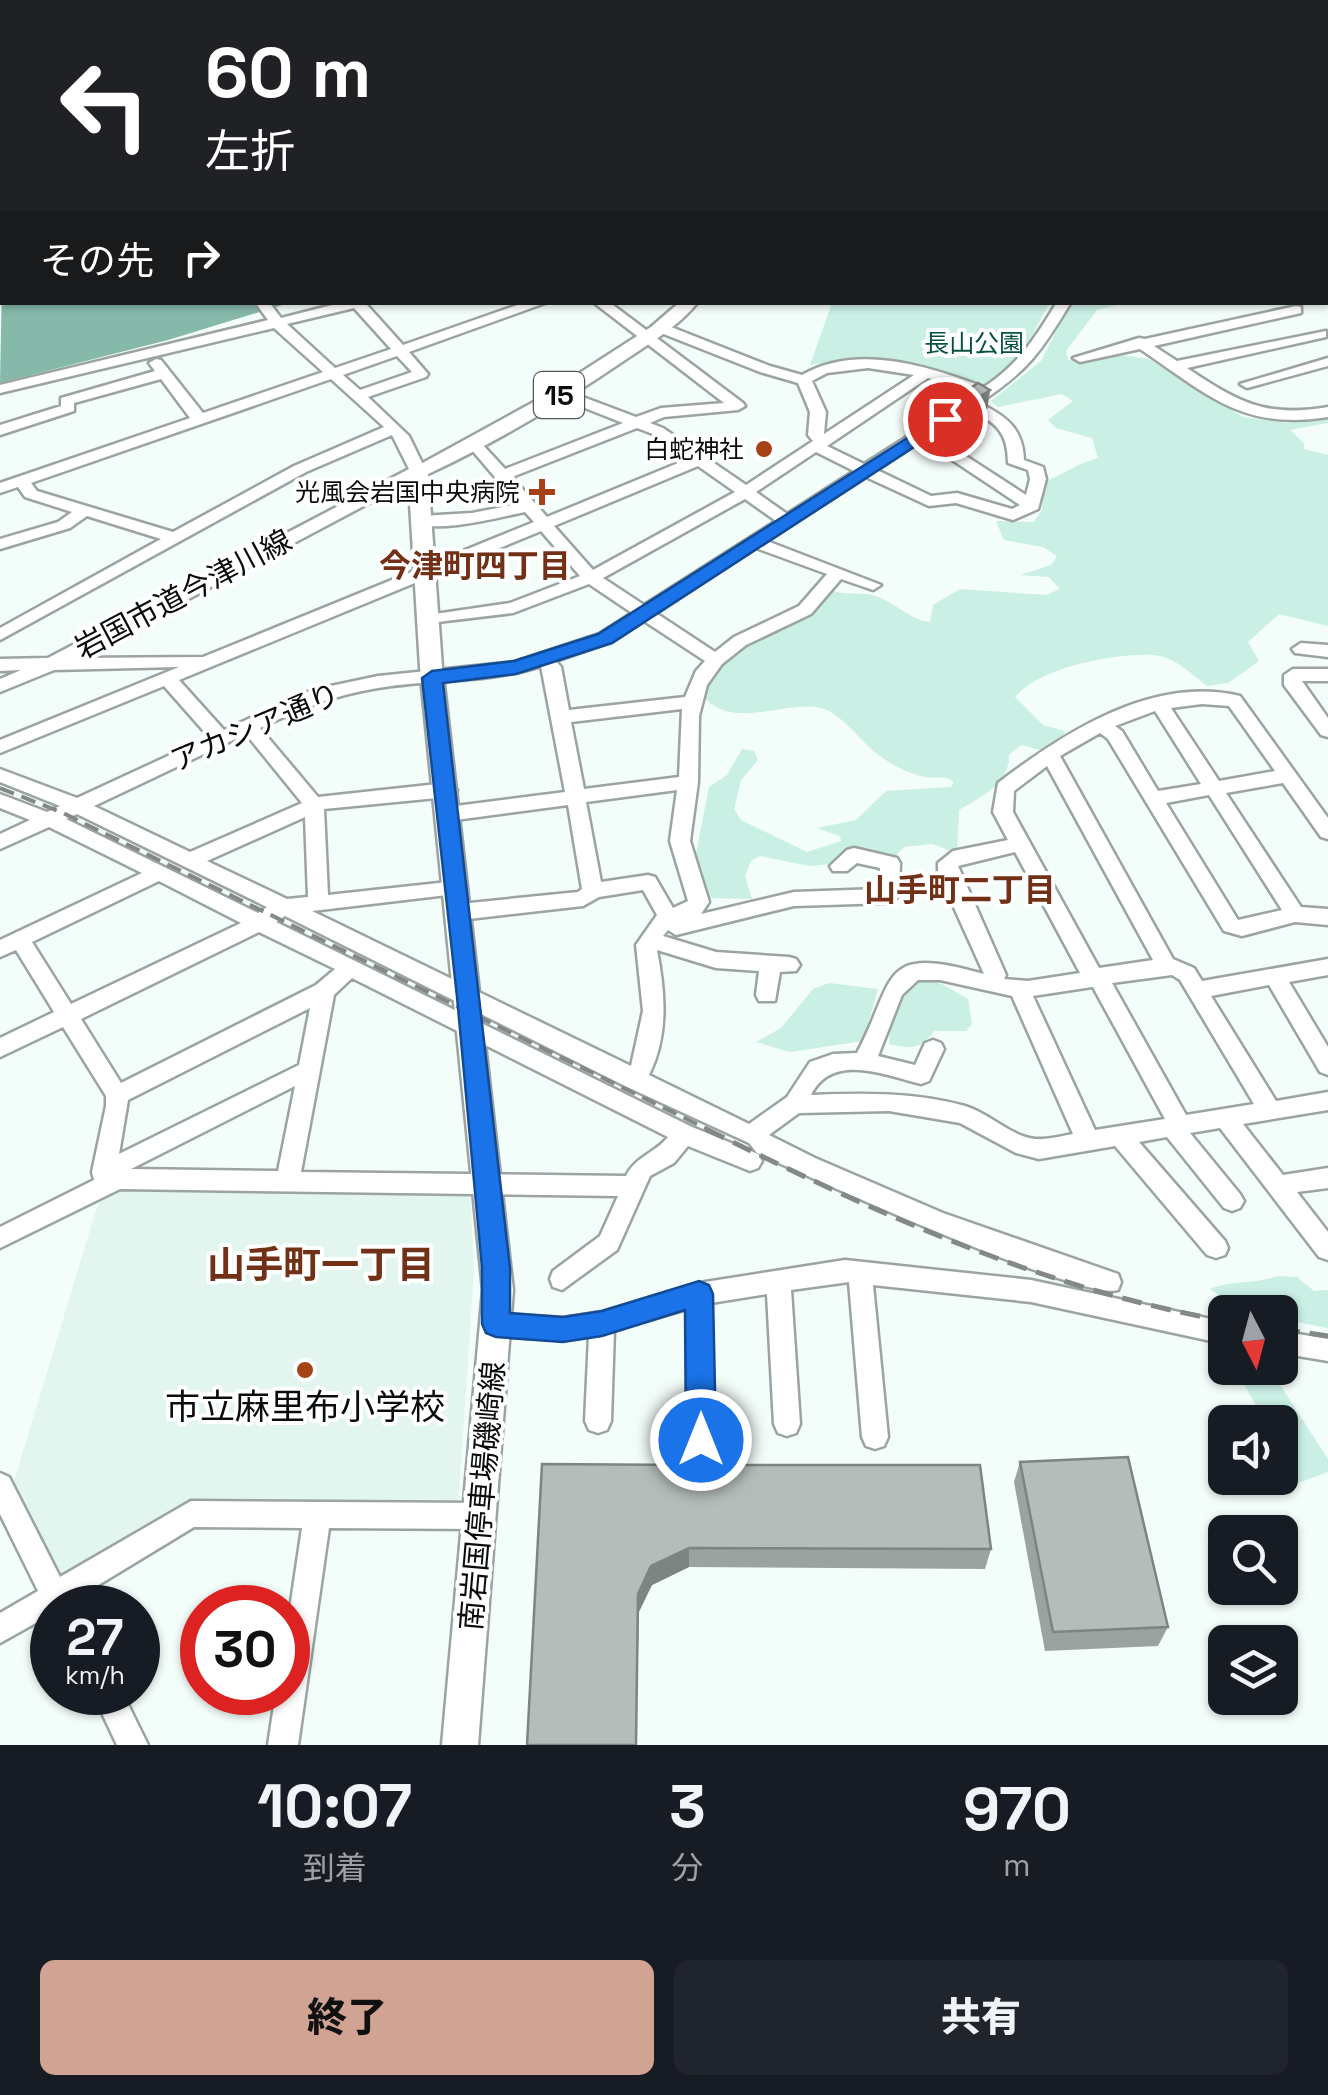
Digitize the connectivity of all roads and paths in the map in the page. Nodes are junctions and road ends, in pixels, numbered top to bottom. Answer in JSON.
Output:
{"nodes":[{"id":1,"x":344,"y":305,"type":"edge"},
{"id":2,"x":363,"y":305,"type":"edge"},
{"id":3,"x":605,"y":305,"type":"edge"},
{"id":4,"x":687,"y":305,"type":"edge"},
{"id":5,"x":1062,"y":305,"type":"edge"},
{"id":6,"x":519,"y":306,"type":"edge"},
{"id":7,"x":1292,"y":306,"type":"edge"},
{"id":8,"x":270,"y":314,"type":"edge"},
{"id":9,"x":654,"y":333,"type":"junction"},
{"id":10,"x":1324,"y":337,"type":"edge"},
{"id":11,"x":1139,"y":342,"type":"junction"},
{"id":12,"x":399,"y":350,"type":"junction"},
{"id":13,"x":150,"y":352,"type":"junction"},
{"id":14,"x":1080,"y":358,"type":"dead end"},
{"id":15,"x":1328,"y":362,"type":"edge"},
{"id":16,"x":1174,"y":366,"type":"junction"},
{"id":17,"x":161,"y":374,"type":"junction"},
{"id":18,"x":334,"y":374,"type":"junction"},
{"id":19,"x":923,"y":375,"type":"junction"},
{"id":20,"x":804,"y":380,"type":"junction"},
{"id":21,"x":1247,"y":384,"type":"dead end"},
{"id":22,"x":0,"y":389,"type":"edge"},
{"id":23,"x":986,"y":393,"type":"junction"},
{"id":24,"x":562,"y":394,"type":"junction"},
{"id":25,"x":358,"y":395,"type":"junction"},
{"id":26,"x":969,"y":404,"type":"junction"},
{"id":27,"x":1328,"y":412,"type":"edge"},
{"id":28,"x":200,"y":420,"type":"junction"},
{"id":29,"x":639,"y":422,"type":"junction"},
{"id":30,"x":394,"y":428,"type":"junction"},
{"id":31,"x":0,"y":430,"type":"edge"},
{"id":32,"x":922,"y":434,"type":"junction"},
{"id":33,"x":820,"y":445,"type":"junction"},
{"id":34,"x":476,"y":446,"type":"junction"},
{"id":35,"x":700,"y":460,"type":"junction"},
{"id":36,"x":418,"y":471,"type":"junction"},
{"id":37,"x":867,"y":471,"type":"junction"},
{"id":38,"x":504,"y":475,"type":"junction"},
{"id":39,"x":22,"y":481,"type":"junction"},
{"id":40,"x":0,"y":488,"type":"edge"},
{"id":41,"x":746,"y":492,"type":"junction"},
{"id":42,"x":530,"y":506,"type":"junction"},
{"id":43,"x":1032,"y":506,"type":"junction"},
{"id":44,"x":84,"y":510,"type":"junction"},
{"id":45,"x":421,"y":521,"type":"junction"},
{"id":46,"x":788,"y":522,"type":"junction"},
{"id":47,"x":546,"y":526,"type":"junction"},
{"id":48,"x":174,"y":538,"type":"junction"},
{"id":49,"x":2,"y":540,"type":"edge"},
{"id":50,"x":758,"y":543,"type":"junction"},
{"id":51,"x":838,"y":572,"type":"junction"},
{"id":52,"x":425,"y":575,"type":"junction"},
{"id":53,"x":591,"y":578,"type":"junction"},
{"id":54,"x":873,"y":586,"type":"dead end"},
{"id":55,"x":647,"y":614,"type":"junction"},
{"id":56,"x":428,"y":620,"type":"junction"},
{"id":57,"x":0,"y":634,"type":"edge"},
{"id":58,"x":1301,"y":649,"type":"dead end"},
{"id":59,"x":1328,"y":650,"type":"edge"},
{"id":60,"x":546,"y":660,"type":"junction"},
{"id":61,"x":716,"y":660,"type":"junction"},
{"id":62,"x":204,"y":662,"type":"junction"},
{"id":63,"x":50,"y":664,"type":"junction"},
{"id":64,"x":0,"y":665,"type":"edge"},
{"id":65,"x":1328,"y":675,"type":"edge"},
{"id":66,"x":166,"y":678,"type":"junction"},
{"id":67,"x":432,"y":678,"type":"junction"},
{"id":68,"x":0,"y":686,"type":"edge"},
{"id":69,"x":692,"y":702,"type":"junction"},
{"id":70,"x":1158,"y":702,"type":"junction"},
{"id":71,"x":560,"y":717,"type":"junction"},
{"id":72,"x":1325,"y":723,"type":"edge"},
{"id":73,"x":248,"y":725,"type":"junction"},
{"id":74,"x":1102,"y":726,"type":"junction"},
{"id":75,"x":221,"y":738,"type":"junction"},
{"id":76,"x":0,"y":747,"type":"edge"},
{"id":77,"x":1046,"y":756,"type":"junction"},
{"id":78,"x":0,"y":775,"type":"edge"},
{"id":79,"x":1287,"y":776,"type":"junction"},
{"id":80,"x":688,"y":782,"type":"junction"},
{"id":81,"x":1214,"y":789,"type":"junction"},
{"id":82,"x":1153,"y":798,"type":"junction"},
{"id":83,"x":575,"y":800,"type":"junction"},
{"id":84,"x":0,"y":801,"type":"edge"},
{"id":85,"x":448,"y":802,"type":"junction"},
{"id":86,"x":312,"y":805,"type":"junction"},
{"id":87,"x":78,"y":806,"type":"junction"},
{"id":88,"x":48,"y":820,"type":"junction"},
{"id":89,"x":1328,"y":832,"type":"edge"},
{"id":90,"x":0,"y":842,"type":"edge"},
{"id":91,"x":1021,"y":844,"type":"junction"},
{"id":92,"x":190,"y":860,"type":"junction"},
{"id":93,"x":840,"y":866,"type":"dead end"},
{"id":94,"x":160,"y":873,"type":"junction"},
{"id":95,"x":593,"y":891,"type":"junction"},
{"id":96,"x":459,"y":900,"type":"junction"},
{"id":97,"x":318,"y":902,"type":"junction"},
{"id":98,"x":282,"y":906,"type":"junction"},
{"id":99,"x":1295,"y":914,"type":"junction"},
{"id":100,"x":1328,"y":917,"type":"edge"},
{"id":101,"x":259,"y":922,"type":"junction"},
{"id":102,"x":658,"y":929,"type":"junction"},
{"id":103,"x":10,"y":945,"type":"edge"},
{"id":104,"x":1167,"y":967,"type":"junction"},
{"id":105,"x":1328,"y":967,"type":"edge"},
{"id":106,"x":350,"y":968,"type":"junction"},
{"id":107,"x":1274,"y":976,"type":"junction"},
{"id":108,"x":1096,"y":977,"type":"junction"},
{"id":109,"x":991,"y":985,"type":"junction"},
{"id":110,"x":1019,"y":989,"type":"junction"},
{"id":111,"x":1197,"y":990,"type":"junction"},
{"id":112,"x":324,"y":991,"type":"junction"},
{"id":113,"x":767,"y":995,"type":"dead end"},
{"id":114,"x":469,"y":997,"type":"junction"},
{"id":115,"x":66,"y":1016,"type":"junction"},
{"id":116,"x":472,"y":1028,"type":"junction"},
{"id":117,"x":0,"y":1048,"type":"edge"},
{"id":118,"x":932,"y":1049,"type":"dead end"},
{"id":119,"x":864,"y":1061,"type":"junction"},
{"id":120,"x":1328,"y":1066,"type":"edge"},
{"id":121,"x":310,"y":1074,"type":"junction"},
{"id":122,"x":633,"y":1080,"type":"junction"},
{"id":123,"x":117,"y":1095,"type":"junction"},
{"id":124,"x":1328,"y":1101,"type":"edge"},
{"id":125,"x":794,"y":1104,"type":"junction"},
{"id":126,"x":1270,"y":1111,"type":"junction"},
{"id":127,"x":1225,"y":1118,"type":"junction"},
{"id":128,"x":1176,"y":1126,"type":"junction"},
{"id":129,"x":754,"y":1133,"type":"junction"},
{"id":130,"x":684,"y":1134,"type":"junction"},
{"id":131,"x":1120,"y":1136,"type":"junction"},
{"id":132,"x":1088,"y":1141,"type":"junction"},
{"id":133,"x":750,"y":1161,"type":"dead end"},
{"id":134,"x":105,"y":1177,"type":"junction"},
{"id":135,"x":1328,"y":1178,"type":"edge"},
{"id":136,"x":288,"y":1181,"type":"junction"},
{"id":137,"x":486,"y":1185,"type":"junction"},
{"id":138,"x":1280,"y":1185,"type":"junction"},
{"id":139,"x":636,"y":1186,"type":"junction"},
{"id":140,"x":1232,"y":1201,"type":"dead end"},
{"id":141,"x":0,"y":1238,"type":"edge"},
{"id":142,"x":1216,"y":1248,"type":"dead end"},
{"id":143,"x":1328,"y":1250,"type":"edge"},
{"id":144,"x":860,"y":1272,"type":"junction"},
{"id":145,"x":562,"y":1279,"type":"dead end"},
{"id":146,"x":778,"y":1280,"type":"junction"},
{"id":147,"x":1109,"y":1282,"type":"dead end"},
{"id":148,"x":699,"y":1294,"type":"junction"},
{"id":149,"x":602,"y":1323,"type":"junction"},
{"id":150,"x":496,"y":1324,"type":"junction"},
{"id":151,"x":1208,"y":1329,"type":"edge"},
{"id":152,"x":1298,"y":1345,"type":"edge"},
{"id":153,"x":1328,"y":1350,"type":"edge"},
{"id":154,"x":598,"y":1422,"type":"dead end"},
{"id":155,"x":787,"y":1424,"type":"dead end"},
{"id":156,"x":875,"y":1436,"type":"dead end"},
{"id":157,"x":702,"y":1474,"type":"edge"},
{"id":158,"x":0,"y":1486,"type":"edge"},
{"id":159,"x":318,"y":1513,"type":"junction"},
{"id":160,"x":480,"y":1516,"type":"junction"},
{"id":161,"x":50,"y":1585,"type":"edge"},
{"id":162,"x":82,"y":1585,"type":"edge"},
{"id":163,"x":30,"y":1615,"type":"edge"},
{"id":164,"x":0,"y":1629,"type":"edge"},
{"id":165,"x":118,"y":1715,"type":"edge"},
{"id":166,"x":133,"y":1745,"type":"edge"},
{"id":167,"x":283,"y":1745,"type":"edge"},
{"id":168,"x":460,"y":1745,"type":"edge"}],
"edges":[{"from":1,"to":8,"type":"street"},
{"from":2,"to":12,"type":"street"},
{"from":3,"to":9,"type":"street"},
{"from":4,"to":9,"type":"main road","number":"15"},
{"from":5,"to":23,"type":"street","name":"アカシア通り"},
{"from":6,"to":12,"type":"street"},
{"from":7,"to":10,"type":"street"},
{"from":7,"to":11,"type":"street"},
{"from":8,"to":13,"type":"street"},
{"from":8,"to":18,"type":"street"},
{"from":9,"to":20,"type":"street"},
{"from":9,"to":24,"type":"main road","number":"15"},
{"from":9,"to":29,"type":"street"},
{"from":10,"to":16,"type":"street"},
{"from":11,"to":14,"type":"street"},
{"from":11,"to":16,"type":"street"},
{"from":12,"to":18,"type":"street"},
{"from":12,"to":25,"type":"street"},
{"from":13,"to":17,"type":"street"},
{"from":13,"to":22,"type":"street"},
{"from":15,"to":21,"type":"street"},
{"from":16,"to":27,"type":"street"},
{"from":17,"to":28,"type":"street"},
{"from":17,"to":31,"type":"street"},
{"from":18,"to":25,"type":"street"},
{"from":18,"to":28,"type":"street"},
{"from":19,"to":20,"type":"street"},
{"from":19,"to":23,"type":"street"},
{"from":19,"to":33,"type":"street"},
{"from":20,"to":33,"type":"street"},
{"from":23,"to":26,"type":"street","name":"アカシア通り"},
{"from":24,"to":29,"type":"street"},
{"from":24,"to":34,"type":"main road","number":"15"},
{"from":25,"to":30,"type":"street"},
{"from":26,"to":32,"type":"street","name":"アカシア通り"},
{"from":26,"to":43,"type":"street"},
{"from":28,"to":39,"type":"street"},
{"from":29,"to":35,"type":"street"},
{"from":29,"to":38,"type":"street"},
{"from":30,"to":36,"type":"street"},
{"from":30,"to":48,"type":"street"},
{"from":32,"to":37,"type":"street","name":"アカシア通り"},
{"from":32,"to":43,"type":"street"},
{"from":33,"to":37,"type":"street"},
{"from":33,"to":41,"type":"street"},
{"from":34,"to":36,"type":"main road","number":"15"},
{"from":34,"to":38,"type":"street"},
{"from":35,"to":41,"type":"street"},
{"from":35,"to":47,"type":"street"},
{"from":36,"to":45,"type":"main road","name":"南岩国停車場磯崎線"},
{"from":36,"to":63,"type":"street","name":"岩国市道今津川線"},
{"from":37,"to":43,"type":"street"},
{"from":37,"to":46,"type":"street","name":"アカシア通り"},
{"from":38,"to":42,"type":"street"},
{"from":39,"to":40,"type":"street"},
{"from":39,"to":44,"type":"street"},
{"from":41,"to":46,"type":"street"},
{"from":41,"to":53,"type":"street"},
{"from":42,"to":45,"type":"street"},
{"from":42,"to":47,"type":"street"},
{"from":44,"to":48,"type":"street"},
{"from":44,"to":49,"type":"street"},
{"from":45,"to":52,"type":"main road","name":"南岩国停車場磯崎線"},
{"from":46,"to":50,"type":"street","name":"アカシア通り"},
{"from":47,"to":52,"type":"street"},
{"from":47,"to":53,"type":"street"},
{"from":48,"to":57,"type":"street"},
{"from":50,"to":51,"type":"street"},
{"from":50,"to":55,"type":"street","name":"アカシア通り"},
{"from":51,"to":54,"type":"street"},
{"from":51,"to":61,"type":"street"},
{"from":52,"to":56,"type":"main road","name":"南岩国停車場磯崎線"},
{"from":52,"to":62,"type":"street"},
{"from":53,"to":55,"type":"street"},
{"from":53,"to":56,"type":"street"},
{"from":55,"to":60,"type":"street","name":"アカシア通り"},
{"from":55,"to":61,"type":"street"},
{"from":56,"to":67,"type":"main road","name":"南岩国停車場磯崎線"},
{"from":58,"to":59,"type":"street"},
{"from":60,"to":67,"type":"street","name":"アカシア通り"},
{"from":60,"to":71,"type":"street"},
{"from":61,"to":69,"type":"street"},
{"from":62,"to":63,"type":"street"},
{"from":62,"to":66,"type":"street"},
{"from":63,"to":64,"type":"street"},
{"from":63,"to":68,"type":"street","name":"岩国市道今津川線"},
{"from":65,"to":72,"type":"street"},
{"from":66,"to":75,"type":"street"},
{"from":66,"to":76,"type":"street"},
{"from":67,"to":73,"type":"street","name":"アカシア通り"},
{"from":67,"to":85,"type":"main road","name":"南岩国停車場磯崎線"},
{"from":69,"to":71,"type":"street"},
{"from":69,"to":80,"type":"street"},
{"from":70,"to":74,"type":"street"},
{"from":70,"to":79,"type":"street"},
{"from":70,"to":81,"type":"street"},
{"from":71,"to":83,"type":"street"},
{"from":73,"to":75,"type":"street","name":"アカシア通り"},
{"from":73,"to":86,"type":"street"},
{"from":74,"to":77,"type":"street"},
{"from":74,"to":82,"type":"street"},
{"from":75,"to":87,"type":"street","name":"アカシア通り"},
{"from":77,"to":91,"type":"street"},
{"from":77,"to":104,"type":"street"},
{"from":78,"to":87,"type":"street"},
{"from":79,"to":81,"type":"street"},
{"from":79,"to":89,"type":"street"},
{"from":80,"to":83,"type":"street"},
{"from":80,"to":102,"type":"street"},
{"from":81,"to":82,"type":"street"},
{"from":81,"to":99,"type":"street"},
{"from":82,"to":99,"type":"street"},
{"from":83,"to":85,"type":"street"},
{"from":83,"to":95,"type":"street"},
{"from":84,"to":88,"type":"street"},
{"from":85,"to":86,"type":"street"},
{"from":85,"to":96,"type":"main road","name":"南岩国停車場磯崎線"},
{"from":86,"to":92,"type":"street"},
{"from":86,"to":97,"type":"street"},
{"from":87,"to":88,"type":"street","name":"アカシア通り"},
{"from":87,"to":92,"type":"street"},
{"from":88,"to":90,"type":"street","name":"アカシア通り"},
{"from":88,"to":94,"type":"street"},
{"from":91,"to":108,"type":"street"},
{"from":91,"to":109,"type":"street"},
{"from":92,"to":98,"type":"street"},
{"from":93,"to":102,"type":"street"},
{"from":94,"to":101,"type":"street"},
{"from":94,"to":103,"type":"street"},
{"from":95,"to":96,"type":"street"},
{"from":95,"to":102,"type":"street"},
{"from":96,"to":97,"type":"street"},
{"from":96,"to":114,"type":"main road","name":"南岩国停車場磯崎線"},
{"from":97,"to":98,"type":"street"},
{"from":98,"to":101,"type":"street"},
{"from":98,"to":114,"type":"street"},
{"from":99,"to":100,"type":"street"},
{"from":101,"to":106,"type":"street"},
{"from":101,"to":115,"type":"street"},
{"from":102,"to":113,"type":"street"},
{"from":102,"to":122,"type":"street"},
{"from":103,"to":115,"type":"street"},
{"from":104,"to":108,"type":"street"},
{"from":104,"to":111,"type":"street"},
{"from":105,"to":107,"type":"street"},
{"from":106,"to":112,"type":"street"},
{"from":106,"to":116,"type":"street"},
{"from":107,"to":111,"type":"street"},
{"from":107,"to":120,"type":"street"},
{"from":108,"to":110,"type":"street"},
{"from":108,"to":128,"type":"street"},
{"from":109,"to":110,"type":"street"},
{"from":109,"to":119,"type":"street"},
{"from":110,"to":132,"type":"street"},
{"from":111,"to":126,"type":"street"},
{"from":112,"to":121,"type":"street"},
{"from":112,"to":123,"type":"street"},
{"from":114,"to":116,"type":"main road","name":"南岩国停車場磯崎線"},
{"from":114,"to":122,"type":"street"},
{"from":115,"to":117,"type":"street"},
{"from":115,"to":123,"type":"street"},
{"from":116,"to":130,"type":"street"},
{"from":116,"to":137,"type":"main road","name":"南岩国停車場磯崎線"},
{"from":118,"to":119,"type":"street"},
{"from":119,"to":125,"type":"street"},
{"from":121,"to":134,"type":"street"},
{"from":121,"to":136,"type":"street"},
{"from":122,"to":129,"type":"street"},
{"from":123,"to":134,"type":"street"},
{"from":124,"to":126,"type":"street"},
{"from":125,"to":129,"type":"street"},
{"from":125,"to":132,"type":"street"},
{"from":126,"to":127,"type":"street"},
{"from":127,"to":128,"type":"street"},
{"from":127,"to":138,"type":"street"},
{"from":128,"to":131,"type":"street"},
{"from":128,"to":140,"type":"street"},
{"from":129,"to":147,"type":"street"},
{"from":130,"to":133,"type":"street"},
{"from":130,"to":139,"type":"street"},
{"from":131,"to":132,"type":"street"},
{"from":131,"to":142,"type":"street"},
{"from":134,"to":136,"type":"street"},
{"from":134,"to":141,"type":"street"},
{"from":135,"to":138,"type":"street"},
{"from":136,"to":137,"type":"street"},
{"from":137,"to":139,"type":"street"},
{"from":137,"to":150,"type":"main road","name":"南岩国停車場磯崎線"},
{"from":138,"to":143,"type":"street"},
{"from":139,"to":145,"type":"street"},
{"from":144,"to":146,"type":"street"},
{"from":144,"to":151,"type":"street"},
{"from":144,"to":156,"type":"street"},
{"from":146,"to":148,"type":"street"},
{"from":146,"to":155,"type":"street"},
{"from":148,"to":149,"type":"street"},
{"from":148,"to":157,"type":"street"},
{"from":149,"to":150,"type":"street"},
{"from":149,"to":154,"type":"street"},
{"from":150,"to":160,"type":"main road","name":"南岩国停車場磯崎線"},
{"from":152,"to":153,"type":"street"},
{"from":158,"to":161,"type":"street"},
{"from":159,"to":160,"type":"street"},
{"from":159,"to":162,"type":"street"},
{"from":159,"to":167,"type":"street"},
{"from":160,"to":168,"type":"main road","name":"南岩国停車場磯崎線"},
{"from":163,"to":164,"type":"street"},
{"from":165,"to":166,"type":"street"}]}
